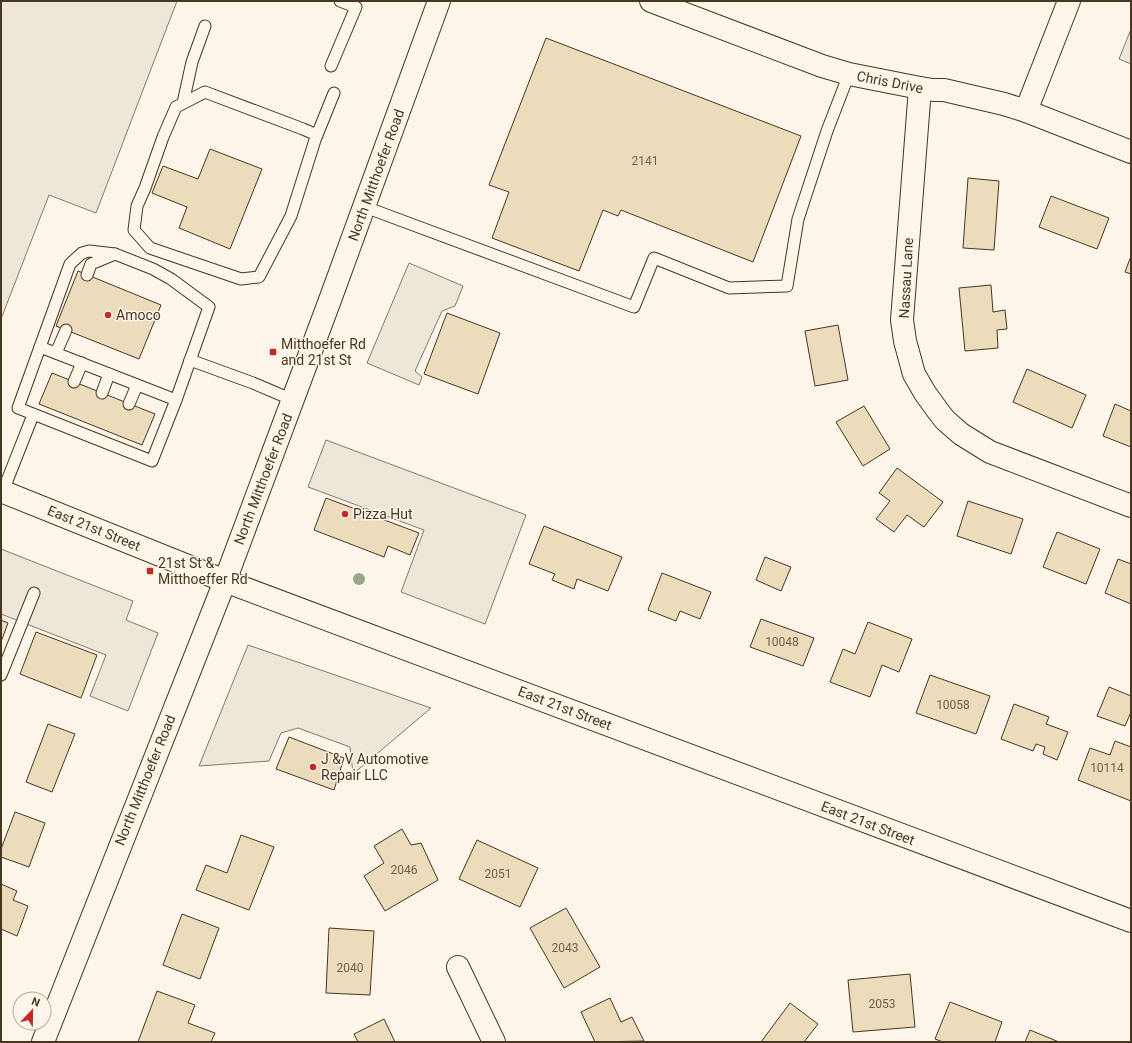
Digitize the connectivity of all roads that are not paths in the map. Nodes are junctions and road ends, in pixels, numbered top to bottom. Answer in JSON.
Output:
{"nodes":[{"id":1,"x":340,"y":1,"type":"edge"},
{"id":2,"x":439,"y":1,"type":"edge"},
{"id":3,"x":651,"y":1,"type":"edge"},
{"id":4,"x":1069,"y":1,"type":"edge"},
{"id":5,"x":205,"y":26,"type":"dead end"},
{"id":6,"x":331,"y":66,"type":"dead end"},
{"id":7,"x":849,"y":74,"type":"junction"},
{"id":8,"x":920,"y":88,"type":"junction"},
{"id":9,"x":334,"y":93,"type":"dead end"},
{"id":10,"x":183,"y":103,"type":"junction"},
{"id":11,"x":1026,"y":111,"type":"junction"},
{"id":12,"x":317,"y":135,"type":"junction"},
{"id":13,"x":1131,"y":152,"type":"edge"},
{"id":14,"x":364,"y":207,"type":"junction"},
{"id":15,"x":115,"y":254,"type":"junction"},
{"id":16,"x":87,"y":275,"type":"dead end"},
{"id":17,"x":66,"y":330,"type":"dead end"},
{"id":18,"x":40,"y":347,"type":"junction"},
{"id":19,"x":56,"y":353,"type":"junction"},
{"id":20,"x":190,"y":360,"type":"junction"},
{"id":21,"x":82,"y":363,"type":"junction"},
{"id":22,"x":109,"y":374,"type":"junction"},
{"id":23,"x":74,"y":382,"type":"dead end"},
{"id":24,"x":137,"y":385,"type":"junction"},
{"id":25,"x":102,"y":393,"type":"dead end"},
{"id":26,"x":176,"y":400,"type":"junction"},
{"id":27,"x":293,"y":400,"type":"junction"},
{"id":28,"x":129,"y":404,"type":"dead end"},
{"id":29,"x":33,"y":415,"type":"junction"},
{"id":30,"x":2,"y":491,"type":"edge"},
{"id":31,"x":1131,"y":506,"type":"edge"},
{"id":32,"x":225,"y":581,"type":"junction"},
{"id":33,"x":34,"y":593,"type":"dead end"},
{"id":34,"x":1,"y":675,"type":"edge"},
{"id":35,"x":1131,"y":922,"type":"edge"},
{"id":36,"x":458,"y":967,"type":"dead end"},
{"id":37,"x":43,"y":1042,"type":"edge"},
{"id":38,"x":494,"y":1042,"type":"edge"}],
"edges":[{"from":1,"to":6,"type":"lane"},
{"from":2,"to":14,"type":"main road","name":"North Mitthoefer Road"},
{"from":3,"to":7,"type":"main road","name":"Chris Drive"},
{"from":4,"to":11,"type":"main road"},
{"from":5,"to":10,"type":"lane"},
{"from":7,"to":8,"type":"main road","name":"Chris Drive"},
{"from":7,"to":14,"type":"lane"},
{"from":8,"to":11,"type":"main road","name":"Chris Drive"},
{"from":8,"to":31,"type":"main road","name":"Nassau Lane"},
{"from":9,"to":12,"type":"lane"},
{"from":10,"to":12,"type":"lane"},
{"from":10,"to":12,"type":"lane"},
{"from":11,"to":13,"type":"main road","name":"Chris Drive"},
{"from":14,"to":27,"type":"main road","name":"North Mitthoefer Road"},
{"from":15,"to":16,"type":"lane"},
{"from":15,"to":18,"type":"lane"},
{"from":15,"to":20,"type":"lane"},
{"from":17,"to":19,"type":"lane"},
{"from":18,"to":19,"type":"lane"},
{"from":18,"to":29,"type":"lane"},
{"from":19,"to":21,"type":"lane"},
{"from":20,"to":26,"type":"lane"},
{"from":20,"to":27,"type":"lane"},
{"from":21,"to":22,"type":"lane"},
{"from":21,"to":23,"type":"lane"},
{"from":22,"to":24,"type":"lane"},
{"from":22,"to":25,"type":"lane"},
{"from":24,"to":26,"type":"lane"},
{"from":24,"to":28,"type":"lane"},
{"from":26,"to":29,"type":"lane"},
{"from":27,"to":32,"type":"main road","name":"North Mitthoefer Road"},
{"from":29,"to":30,"type":"lane"},
{"from":30,"to":32,"type":"main road","name":"East 21st Street"},
{"from":32,"to":35,"type":"main road","name":"East 21st Street"},
{"from":32,"to":37,"type":"main road","name":"North Mitthoefer Road"},
{"from":33,"to":34,"type":"lane"},
{"from":36,"to":38,"type":"main road"}]}
